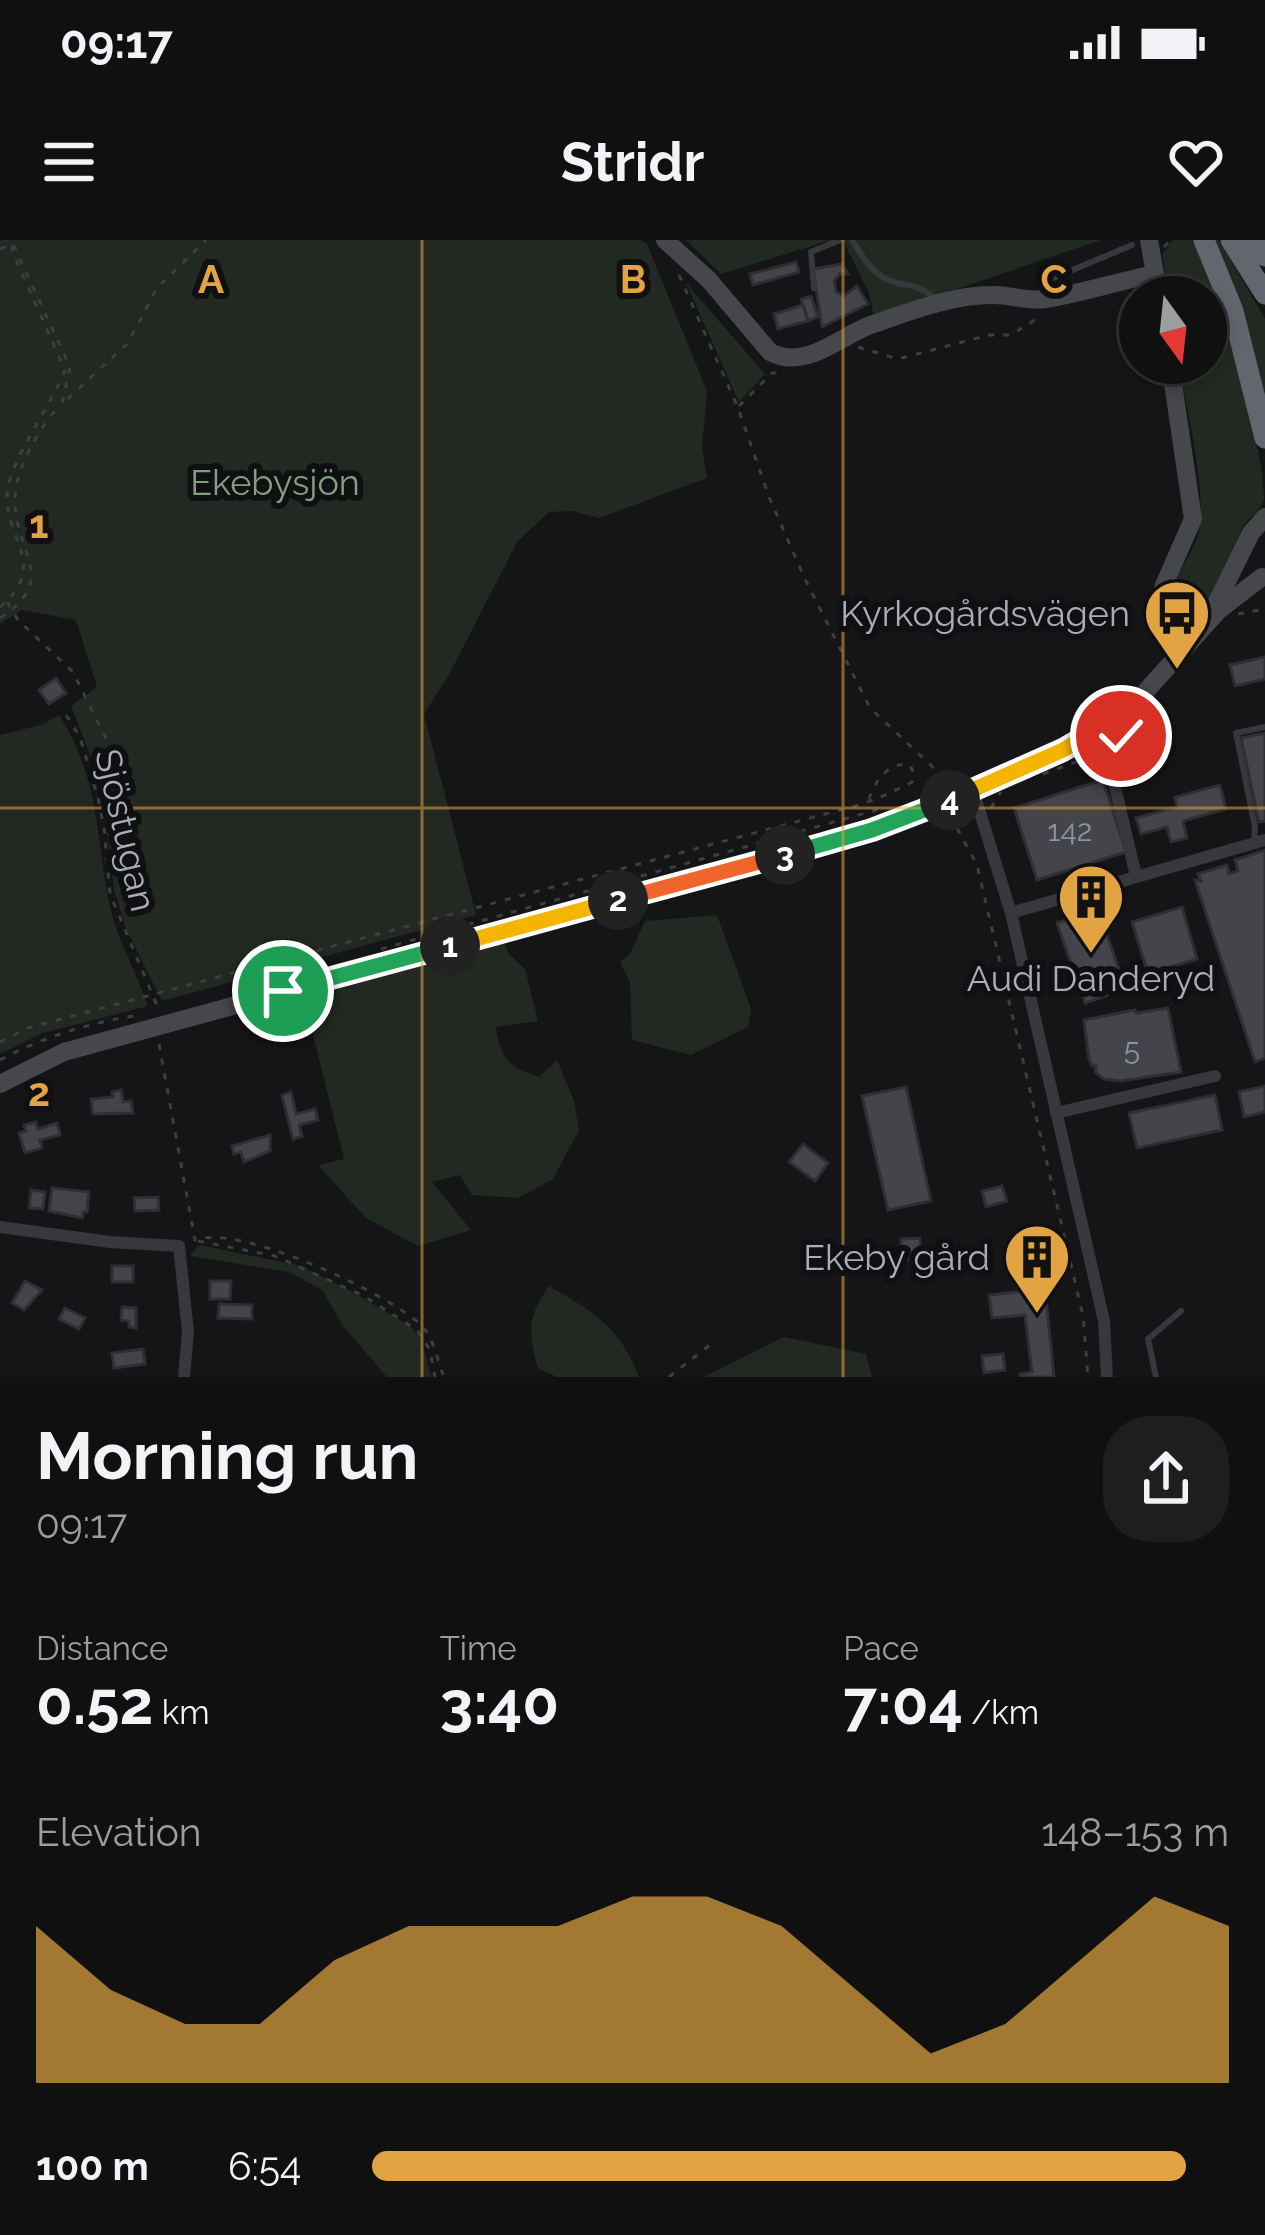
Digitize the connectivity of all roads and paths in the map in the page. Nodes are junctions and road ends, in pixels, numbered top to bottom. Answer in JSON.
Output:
{"nodes":[{"id":1,"x":6,"y":240,"type":"edge"},
{"id":2,"x":206,"y":240,"type":"edge"},
{"id":3,"x":664,"y":240,"type":"edge"},
{"id":4,"x":840,"y":240,"type":"edge"},
{"id":5,"x":852,"y":240,"type":"edge"},
{"id":6,"x":1204,"y":240,"type":"edge"},
{"id":7,"x":1231,"y":240,"type":"edge"},
{"id":8,"x":1254,"y":240,"type":"edge"},
{"id":9,"x":1141,"y":242,"type":"edge"},
{"id":10,"x":14,"y":244,"type":"junction"},
{"id":11,"x":0,"y":249,"type":"edge"},
{"id":12,"x":1265,"y":256,"type":"edge"},
{"id":13,"x":1089,"y":263,"type":"junction"},
{"id":14,"x":676,"y":268,"type":"dead end"},
{"id":15,"x":1155,"y":274,"type":"joint"},
{"id":16,"x":1044,"y":282,"type":"dead end"},
{"id":17,"x":1099,"y":286,"type":"junction"},
{"id":18,"x":814,"y":288,"type":"dead end"},
{"id":19,"x":1265,"y":294,"type":"edge"},
{"id":20,"x":941,"y":304,"type":"junction"},
{"id":21,"x":1055,"y":306,"type":"dead end"},
{"id":22,"x":850,"y":346,"type":"dead end"},
{"id":23,"x":798,"y":369,"type":"dead end"},
{"id":24,"x":1173,"y":384,"type":"edge"},
{"id":25,"x":62,"y":404,"type":"junction"},
{"id":26,"x":738,"y":408,"type":"junction"},
{"id":27,"x":1265,"y":438,"type":"edge"},
{"id":28,"x":1265,"y":517,"type":"edge"},
{"id":29,"x":1247,"y":546,"type":"junction"},
{"id":30,"x":1263,"y":578,"type":"edge"},
{"id":31,"x":7,"y":602,"type":"junction"},
{"id":32,"x":0,"y":608,"type":"edge"},
{"id":33,"x":13,"y":610,"type":"junction"},
{"id":34,"x":0,"y":618,"type":"edge"},
{"id":35,"x":1200,"y":629,"type":"junction"},
{"id":36,"x":66,"y":716,"type":"dead end"},
{"id":37,"x":1114,"y":720,"type":"junction"},
{"id":38,"x":1265,"y":728,"type":"edge"},
{"id":39,"x":930,"y":790,"type":"dead end"},
{"id":40,"x":973,"y":790,"type":"junction"},
{"id":41,"x":868,"y":802,"type":"junction"},
{"id":42,"x":885,"y":807,"type":"dead end"},
{"id":43,"x":956,"y":821,"type":"dead end"},
{"id":44,"x":105,"y":838,"type":"junction"},
{"id":45,"x":1260,"y":841,"type":"edge"},
{"id":46,"x":1136,"y":877,"type":"junction"},
{"id":47,"x":1011,"y":913,"type":"junction"},
{"id":48,"x":369,"y":952,"type":"dead end"},
{"id":49,"x":153,"y":996,"type":"junction"},
{"id":50,"x":157,"y":1018,"type":"junction"},
{"id":51,"x":0,"y":1042,"type":"edge"},
{"id":52,"x":0,"y":1060,"type":"edge"},
{"id":53,"x":1215,"y":1076,"type":"dead end"},
{"id":54,"x":0,"y":1084,"type":"edge"},
{"id":55,"x":1056,"y":1113,"type":"junction"},
{"id":56,"x":0,"y":1227,"type":"edge"},
{"id":57,"x":195,"y":1240,"type":"junction"},
{"id":58,"x":1181,"y":1311,"type":"dead end"},
{"id":59,"x":711,"y":1343,"type":"dead end"},
{"id":60,"x":184,"y":1377,"type":"edge"},
{"id":61,"x":435,"y":1377,"type":"edge"},
{"id":62,"x":444,"y":1377,"type":"edge"},
{"id":63,"x":669,"y":1377,"type":"edge"},
{"id":64,"x":1088,"y":1377,"type":"edge"},
{"id":65,"x":1107,"y":1377,"type":"edge"},
{"id":66,"x":1156,"y":1377,"type":"edge"}],
"edges":[{"from":1,"to":10,"type":"path"},
{"from":2,"to":25,"type":"path"},
{"from":3,"to":20,"type":"street"},
{"from":4,"to":18,"type":"lane"},
{"from":5,"to":20,"type":"lane"},
{"from":6,"to":27,"type":"highway"},
{"from":7,"to":19,"type":"highway"},
{"from":8,"to":12,"type":"highway"},
{"from":9,"to":13,"type":"lane"},
{"from":9,"to":15,"type":"street"},
{"from":10,"to":11,"type":"path"},
{"from":10,"to":25,"type":"path"},
{"from":10,"to":31,"type":"path"},
{"from":13,"to":16,"type":"lane"},
{"from":13,"to":17,"type":"lane"},
{"from":14,"to":26,"type":"path"},
{"from":15,"to":17,"type":"street"},
{"from":17,"to":20,"type":"street"},
{"from":21,"to":22,"type":"path"},
{"from":23,"to":26,"type":"path"},
{"from":24,"to":35,"type":"street"},
{"from":25,"to":33,"type":"path"},
{"from":26,"to":39,"type":"path"},
{"from":28,"to":29,"type":"street"},
{"from":29,"to":30,"type":"street"},
{"from":29,"to":35,"type":"street"},
{"from":30,"to":35,"type":"street"},
{"from":31,"to":32,"type":"path"},
{"from":31,"to":33,"type":"path"},
{"from":33,"to":34,"type":"path"},
{"from":33,"to":44,"type":"path"},
{"from":35,"to":37,"type":"street"},
{"from":36,"to":44,"type":"path","name":"Sjöstugan"},
{"from":37,"to":40,"type":"street"},
{"from":37,"to":46,"type":"street"},
{"from":38,"to":45,"type":"lane"},
{"from":40,"to":47,"type":"street"},
{"from":40,"to":50,"type":"street"},
{"from":41,"to":41,"type":"path"},
{"from":41,"to":49,"type":"path"},
{"from":42,"to":48,"type":"path"},
{"from":43,"to":64,"type":"path"},
{"from":44,"to":49,"type":"path","name":"Sjöstugan"},
{"from":45,"to":46,"type":"street"},
{"from":46,"to":47,"type":"street"},
{"from":47,"to":55,"type":"street"},
{"from":49,"to":50,"type":"path","name":"Sjöstugan"},
{"from":49,"to":51,"type":"path"},
{"from":50,"to":52,"type":"path"},
{"from":50,"to":54,"type":"street"},
{"from":50,"to":57,"type":"path","name":"Sjöstugan"},
{"from":53,"to":55,"type":"street"},
{"from":55,"to":65,"type":"street"},
{"from":56,"to":60,"type":"street"},
{"from":57,"to":61,"type":"path"},
{"from":57,"to":62,"type":"path"},
{"from":58,"to":66,"type":"lane"},
{"from":59,"to":63,"type":"path"}]}
